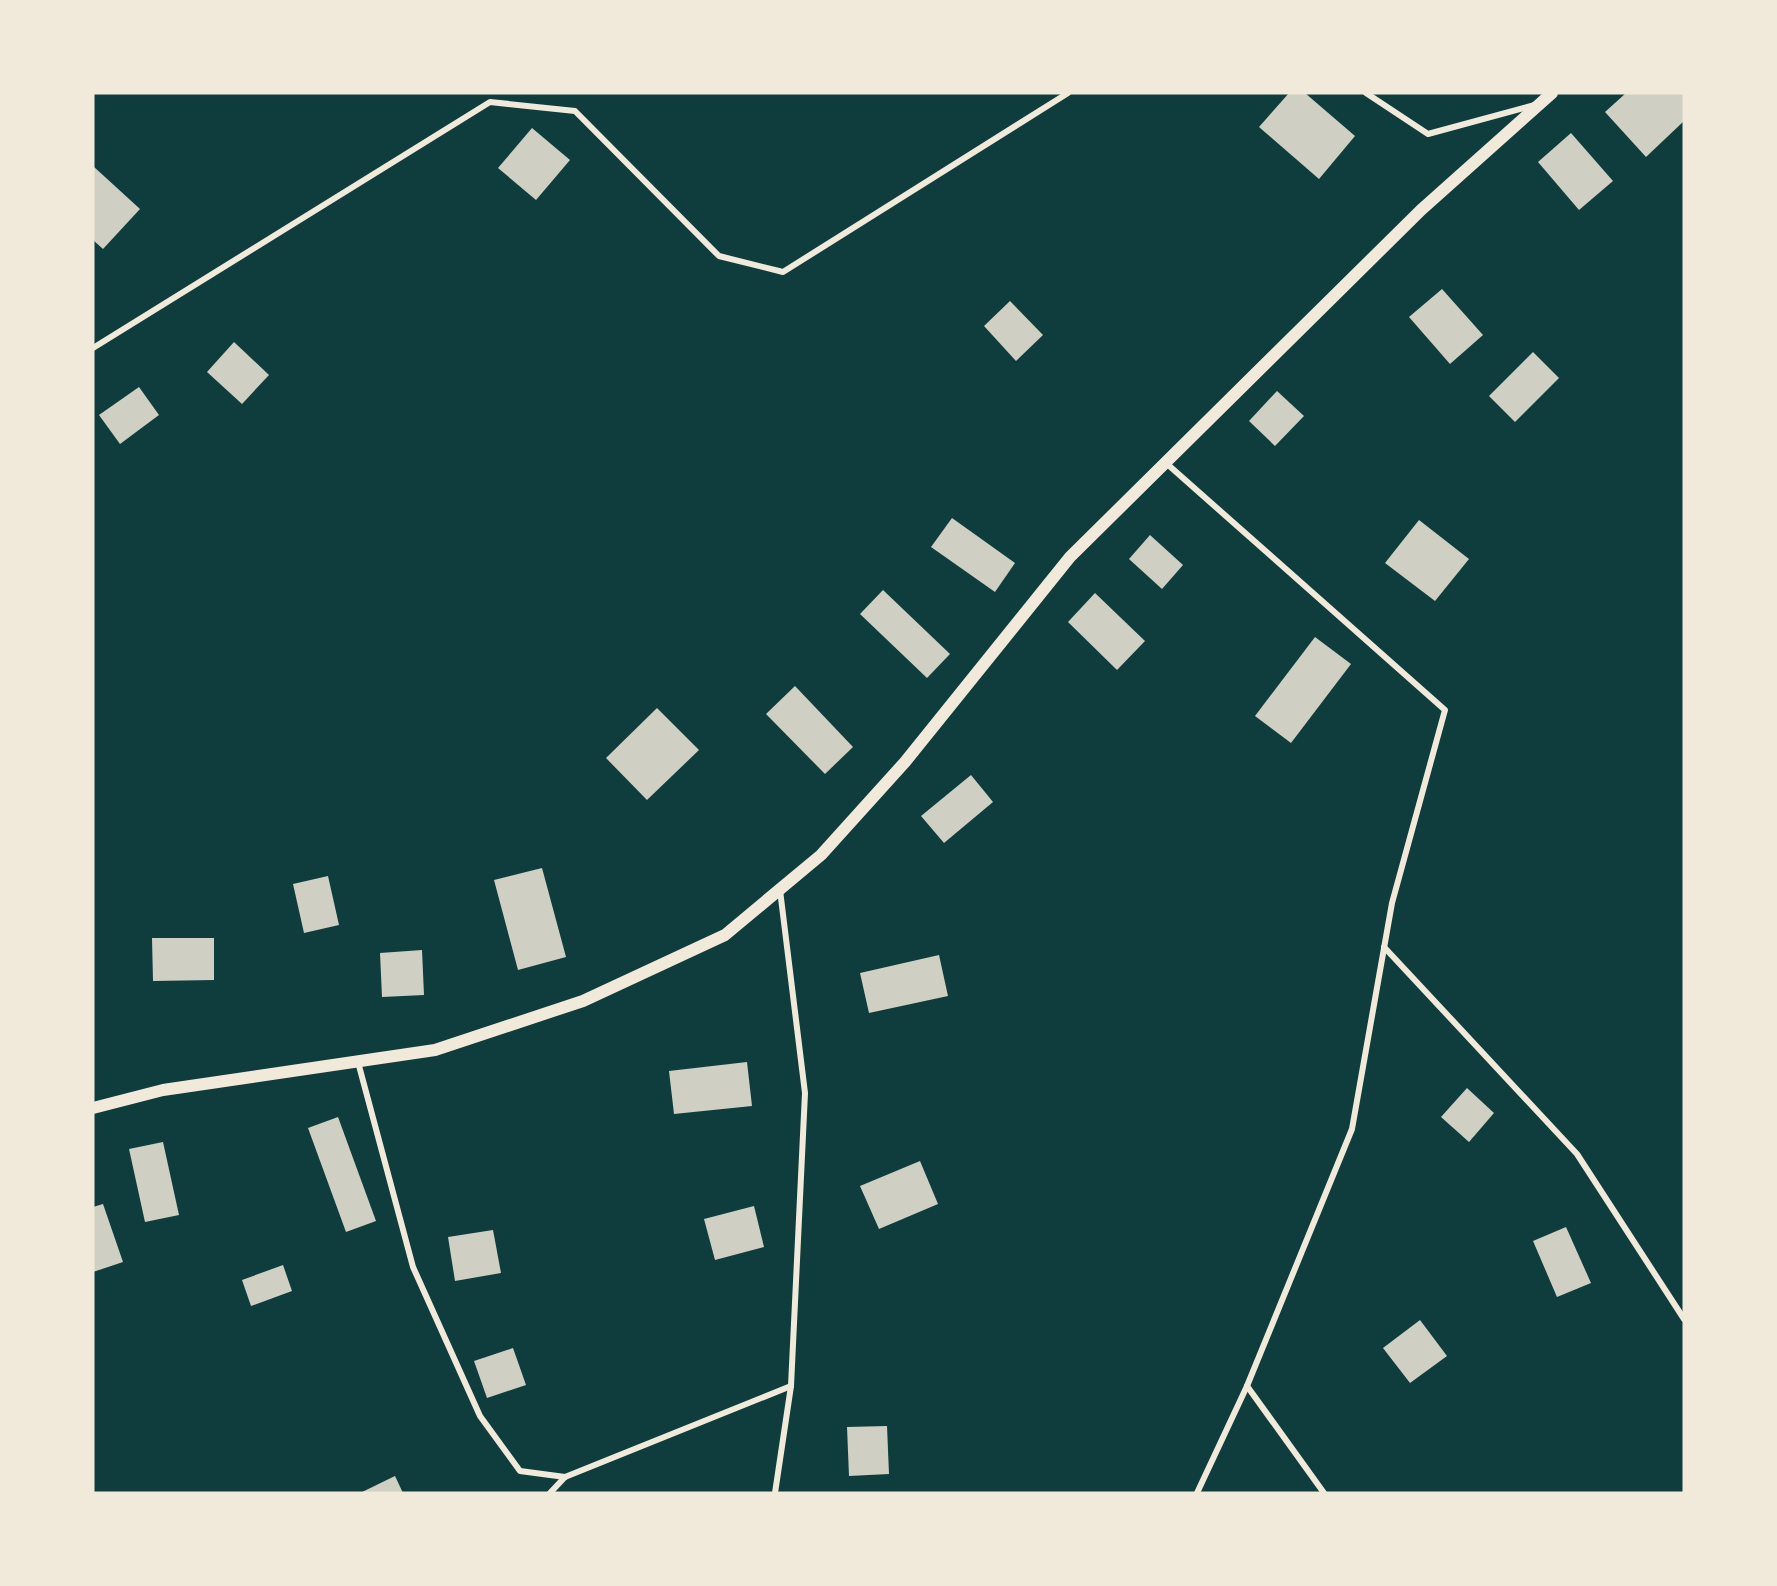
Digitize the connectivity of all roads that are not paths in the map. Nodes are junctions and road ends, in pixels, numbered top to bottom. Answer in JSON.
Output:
{"nodes":[{"id":1,"x":1068,"y":93,"type":"edge"},
{"id":2,"x":1366,"y":93,"type":"edge"},
{"id":3,"x":1552,"y":93,"type":"edge"},
{"id":4,"x":1541,"y":103,"type":"junction"},
{"id":5,"x":93,"y":348,"type":"edge"},
{"id":6,"x":1165,"y":462,"type":"junction"},
{"id":7,"x":780,"y":889,"type":"junction"},
{"id":8,"x":1384,"y":947,"type":"junction"},
{"id":9,"x":358,"y":1061,"type":"junction"},
{"id":10,"x":93,"y":1108,"type":"edge"},
{"id":11,"x":1684,"y":1319,"type":"edge"},
{"id":12,"x":791,"y":1386,"type":"junction"},
{"id":13,"x":1247,"y":1386,"type":"junction"},
{"id":14,"x":565,"y":1477,"type":"junction"},
{"id":15,"x":550,"y":1493,"type":"edge"},
{"id":16,"x":775,"y":1493,"type":"edge"},
{"id":17,"x":1197,"y":1493,"type":"edge"},
{"id":18,"x":1324,"y":1493,"type":"edge"}],
"edges":[{"from":1,"to":5,"type":"street"},
{"from":2,"to":4,"type":"street"},
{"from":3,"to":4,"type":"main road"},
{"from":4,"to":6,"type":"main road"},
{"from":6,"to":7,"type":"main road"},
{"from":6,"to":8,"type":"street"},
{"from":7,"to":9,"type":"main road"},
{"from":7,"to":12,"type":"street"},
{"from":8,"to":11,"type":"street"},
{"from":8,"to":13,"type":"street"},
{"from":9,"to":10,"type":"main road"},
{"from":9,"to":14,"type":"street"},
{"from":12,"to":14,"type":"street"},
{"from":12,"to":16,"type":"street"},
{"from":13,"to":17,"type":"street"},
{"from":13,"to":18,"type":"street"},
{"from":14,"to":15,"type":"street"}]}
